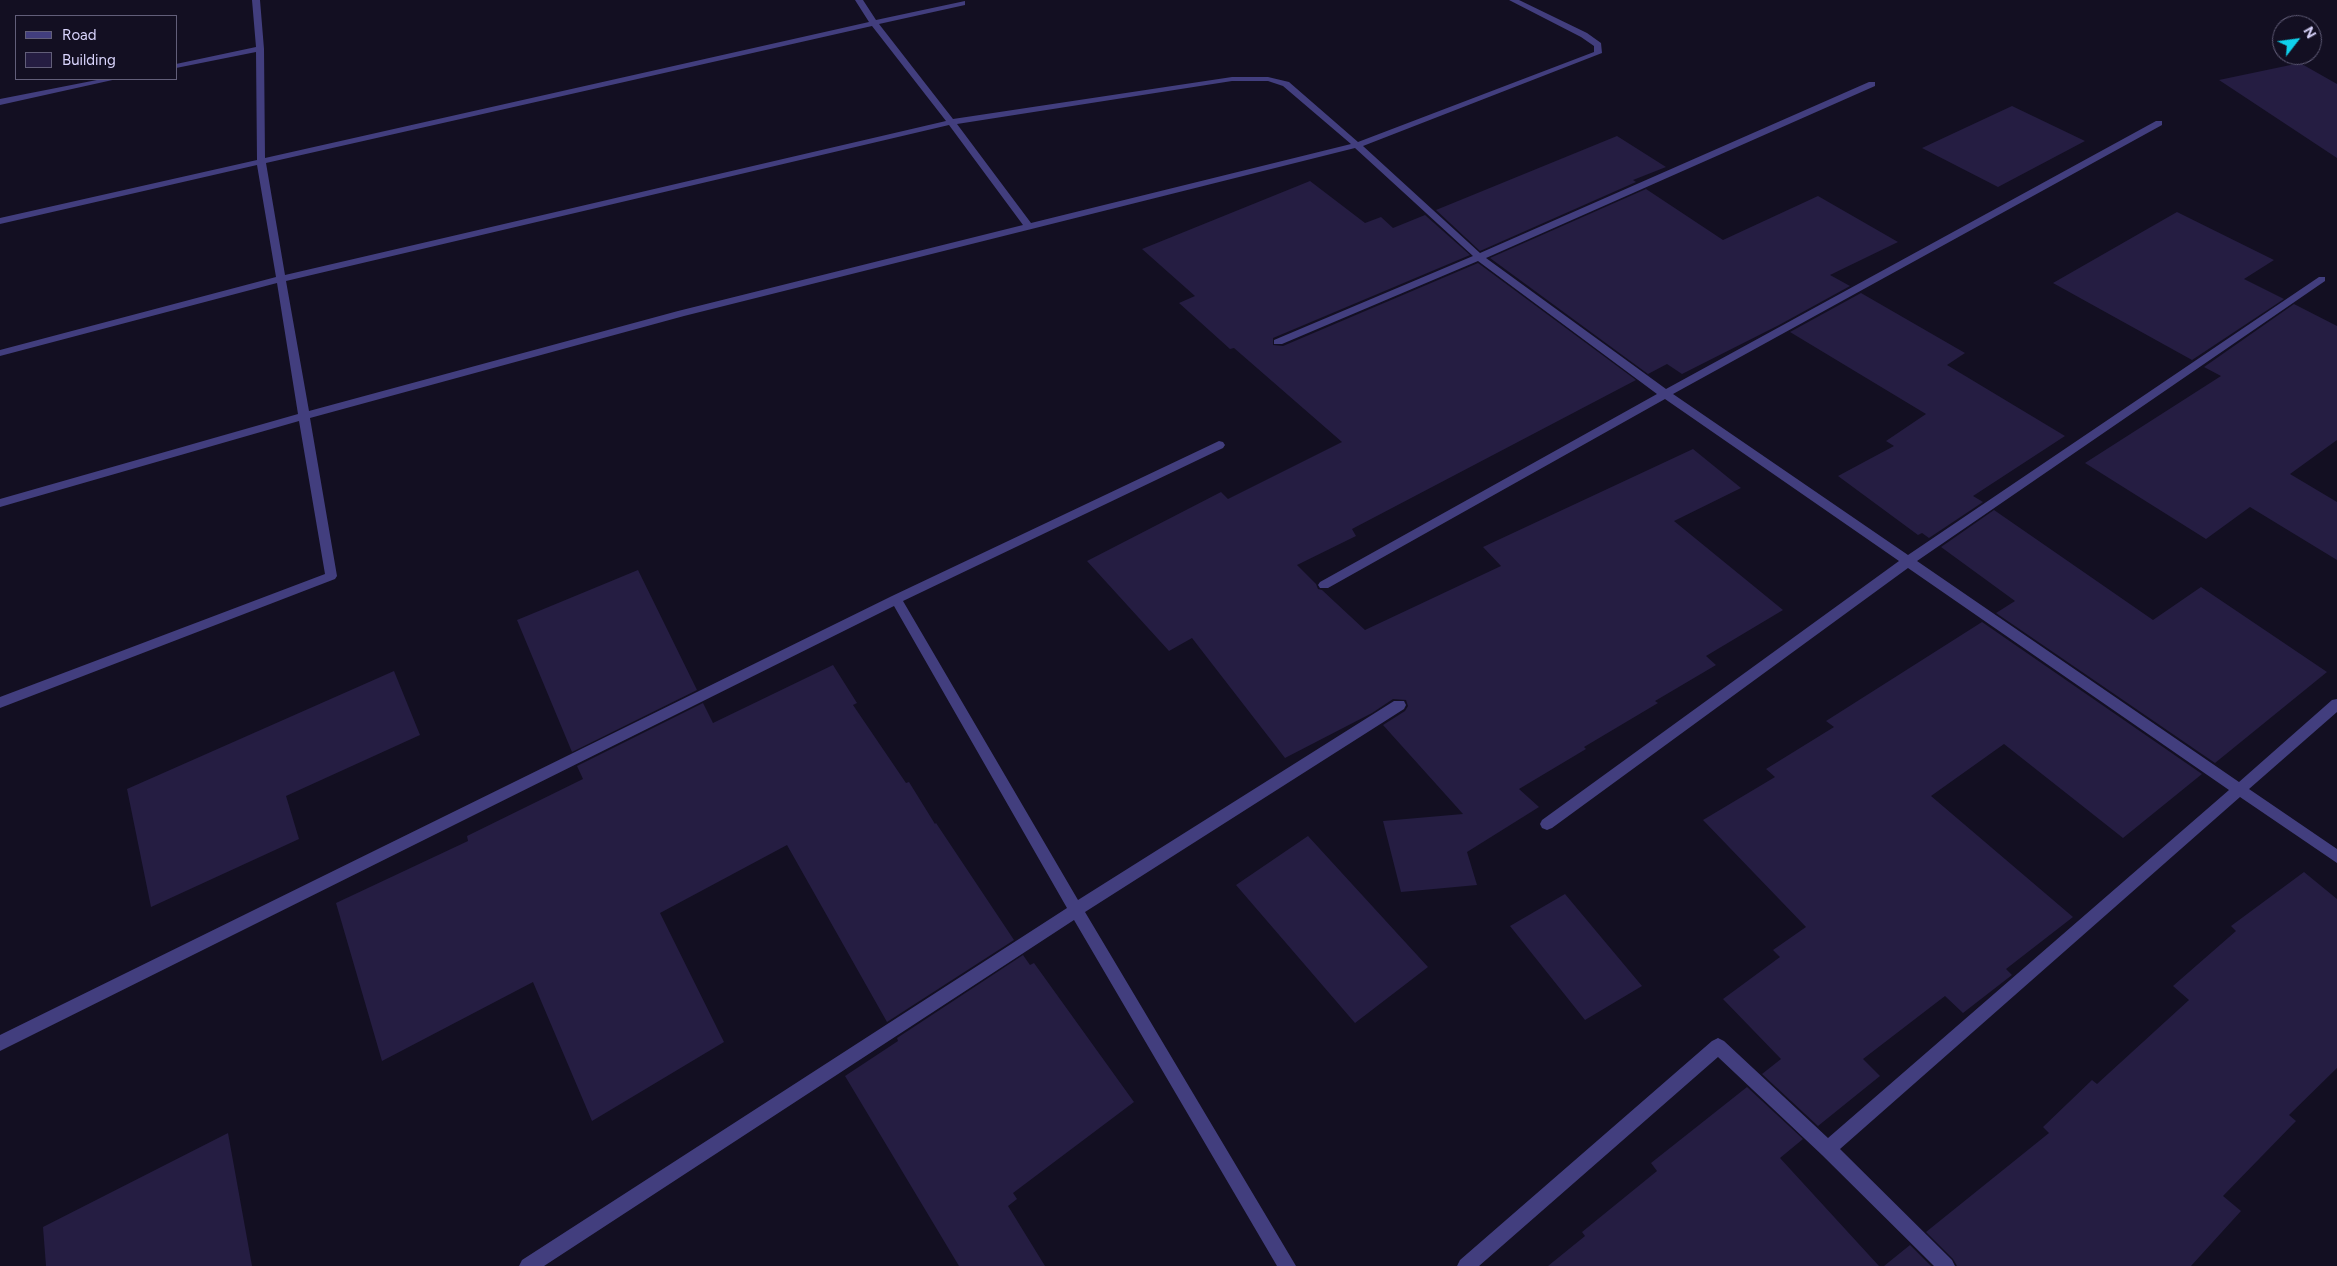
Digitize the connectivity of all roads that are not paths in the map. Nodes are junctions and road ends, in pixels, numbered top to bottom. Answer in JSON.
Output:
{"nodes":[{"id":1,"x":256,"y":0,"type":"edge"},
{"id":2,"x":860,"y":0,"type":"edge"},
{"id":3,"x":1513,"y":0,"type":"edge"},
{"id":4,"x":962,"y":3,"type":"dead end"},
{"id":5,"x":873,"y":22,"type":"junction"},
{"id":6,"x":260,"y":49,"type":"junction"},
{"id":7,"x":178,"y":66,"type":"edge"},
{"id":8,"x":108,"y":80,"type":"edge"},
{"id":9,"x":1872,"y":84,"type":"dead end"},
{"id":10,"x":0,"y":102,"type":"edge"},
{"id":11,"x":951,"y":122,"type":"junction"},
{"id":12,"x":2159,"y":123,"type":"dead end"},
{"id":13,"x":1357,"y":145,"type":"junction"},
{"id":14,"x":261,"y":161,"type":"junction"},
{"id":15,"x":0,"y":221,"type":"edge"},
{"id":16,"x":1028,"y":225,"type":"junction"},
{"id":17,"x":1479,"y":257,"type":"junction"},
{"id":18,"x":281,"y":279,"type":"junction"},
{"id":19,"x":2322,"y":279,"type":"dead end"},
{"id":20,"x":1278,"y":342,"type":"dead end"},
{"id":21,"x":0,"y":353,"type":"edge"},
{"id":22,"x":1665,"y":394,"type":"junction"},
{"id":23,"x":304,"y":416,"type":"junction"},
{"id":24,"x":1219,"y":445,"type":"dead end"},
{"id":25,"x":0,"y":503,"type":"edge"},
{"id":26,"x":1907,"y":562,"type":"junction"},
{"id":27,"x":1324,"y":585,"type":"dead end"},
{"id":28,"x":896,"y":599,"type":"junction"},
{"id":29,"x":0,"y":703,"type":"edge"},
{"id":30,"x":2337,"y":704,"type":"edge"},
{"id":31,"x":1399,"y":705,"type":"dead end"},
{"id":32,"x":2238,"y":790,"type":"junction"},
{"id":33,"x":1547,"y":824,"type":"dead end"},
{"id":34,"x":2337,"y":857,"type":"edge"},
{"id":35,"x":1076,"y":910,"type":"junction"},
{"id":36,"x":0,"y":1043,"type":"edge"},
{"id":37,"x":1828,"y":1149,"type":"junction"},
{"id":38,"x":528,"y":1266,"type":"edge"},
{"id":39,"x":1287,"y":1266,"type":"edge"},
{"id":40,"x":1466,"y":1266,"type":"edge"},
{"id":41,"x":1946,"y":1266,"type":"edge"}],
"edges":[{"from":1,"to":6,"type":"street"},
{"from":2,"to":5,"type":"street"},
{"from":3,"to":13,"type":"street"},
{"from":4,"to":5,"type":"street"},
{"from":5,"to":11,"type":"street"},
{"from":5,"to":14,"type":"street"},
{"from":6,"to":7,"type":"street"},
{"from":6,"to":14,"type":"street"},
{"from":8,"to":10,"type":"street"},
{"from":9,"to":17,"type":"street"},
{"from":11,"to":13,"type":"street"},
{"from":11,"to":16,"type":"street"},
{"from":11,"to":18,"type":"street"},
{"from":12,"to":22,"type":"street"},
{"from":13,"to":16,"type":"street"},
{"from":13,"to":17,"type":"street"},
{"from":14,"to":15,"type":"street"},
{"from":14,"to":18,"type":"street"},
{"from":16,"to":23,"type":"street"},
{"from":17,"to":20,"type":"street"},
{"from":17,"to":22,"type":"street"},
{"from":18,"to":21,"type":"street"},
{"from":18,"to":23,"type":"street"},
{"from":19,"to":26,"type":"street"},
{"from":22,"to":26,"type":"street"},
{"from":22,"to":27,"type":"street"},
{"from":23,"to":25,"type":"street"},
{"from":23,"to":29,"type":"street"},
{"from":24,"to":28,"type":"street"},
{"from":26,"to":32,"type":"street"},
{"from":26,"to":33,"type":"street"},
{"from":28,"to":35,"type":"street"},
{"from":28,"to":36,"type":"street"},
{"from":30,"to":32,"type":"street"},
{"from":31,"to":35,"type":"street"},
{"from":32,"to":34,"type":"street"},
{"from":32,"to":37,"type":"street"},
{"from":35,"to":38,"type":"street"},
{"from":35,"to":39,"type":"street"},
{"from":37,"to":40,"type":"street"},
{"from":37,"to":41,"type":"street"}]}
